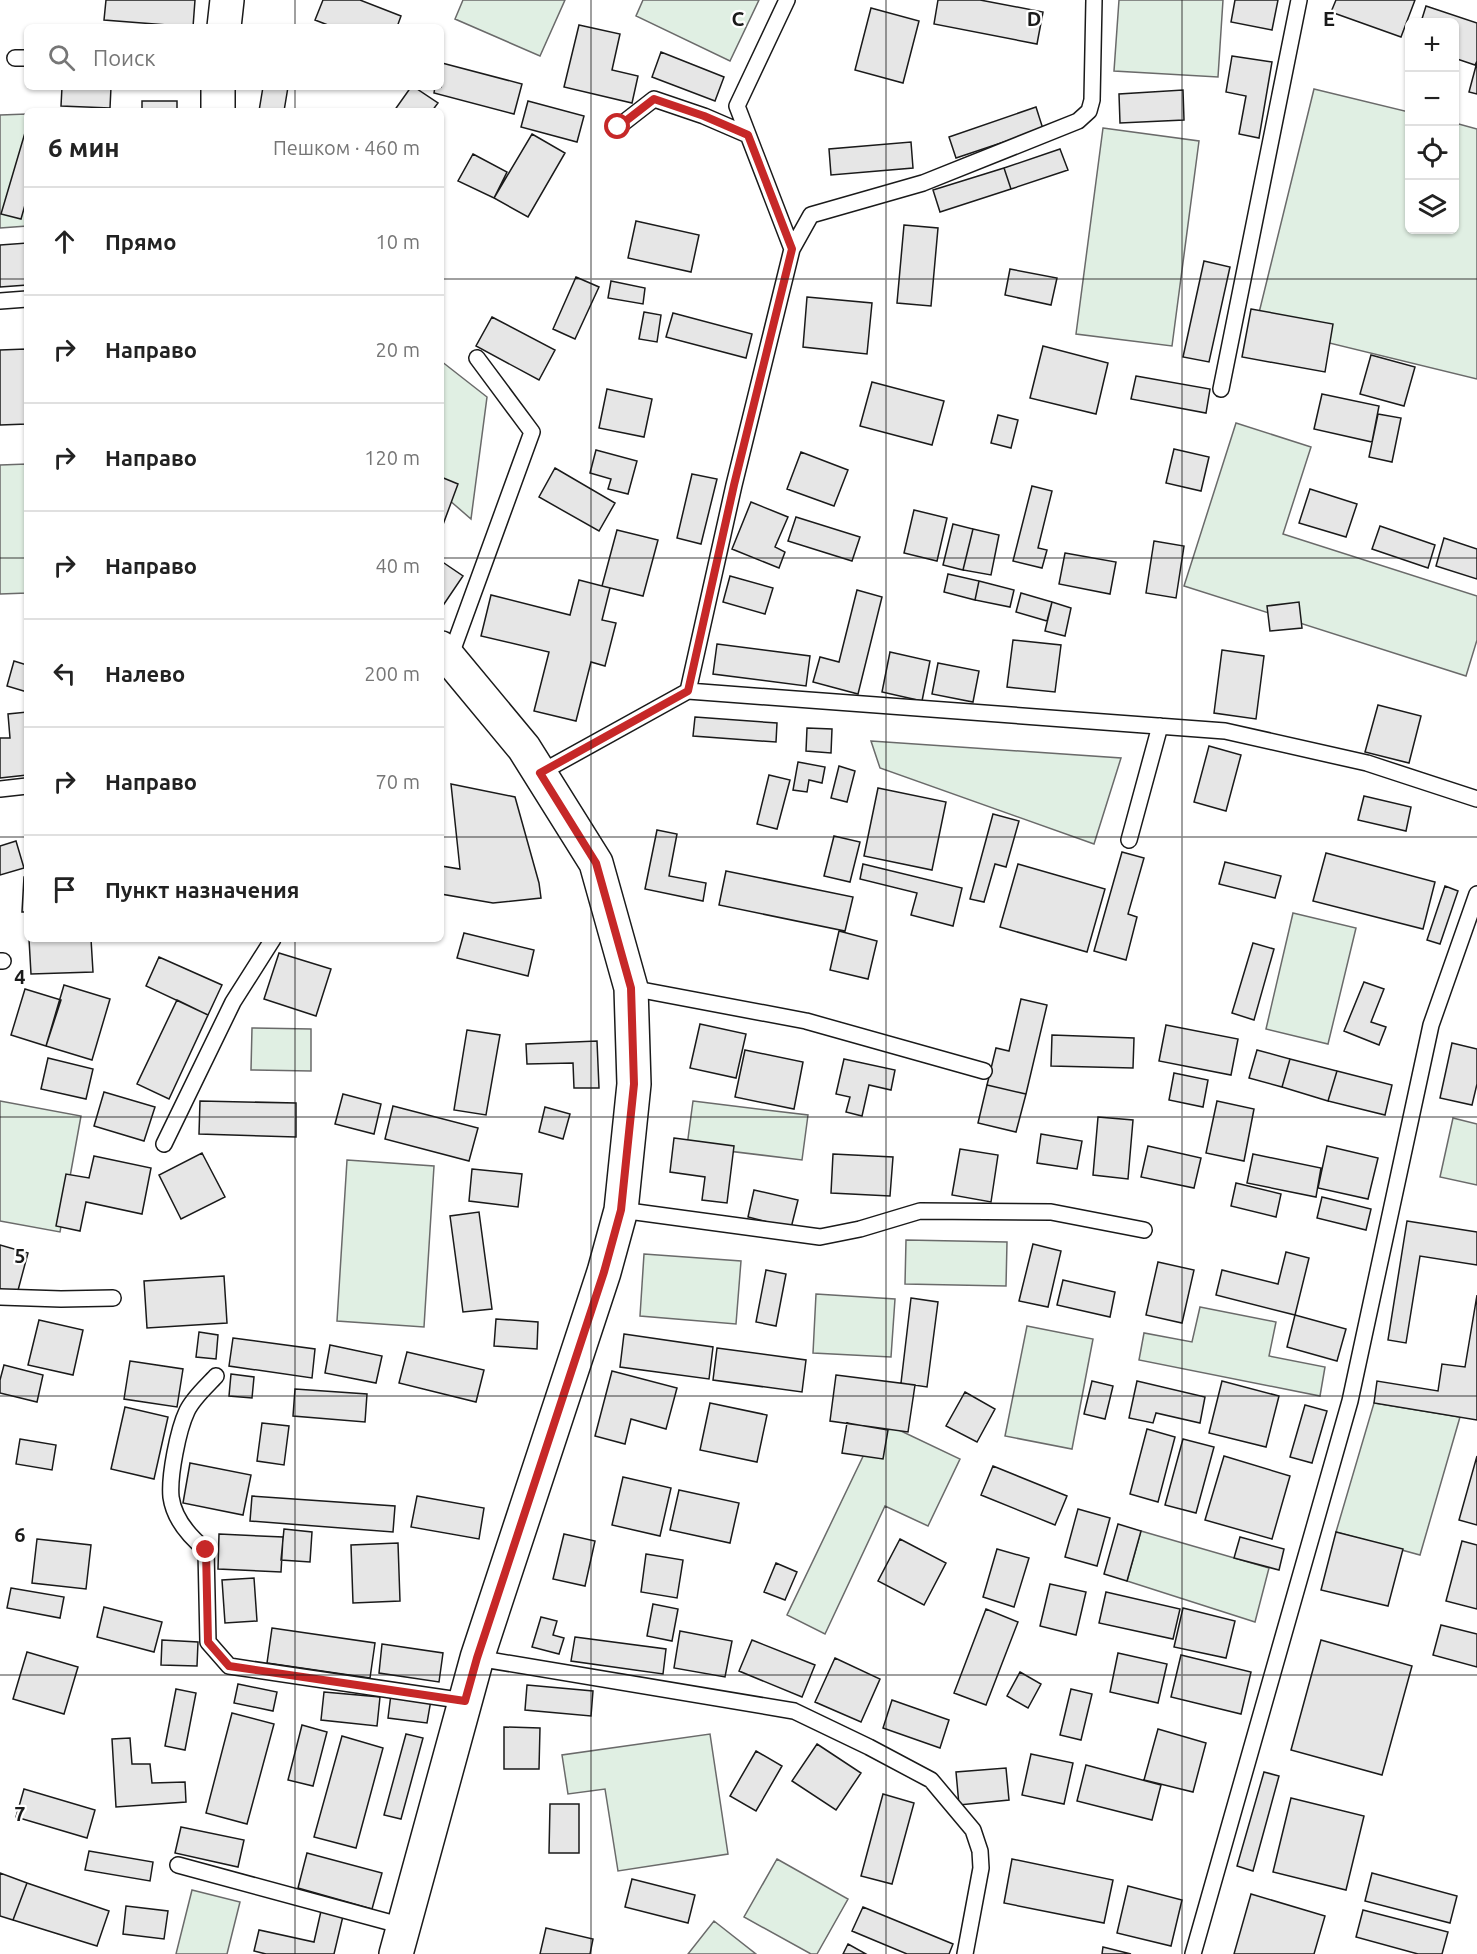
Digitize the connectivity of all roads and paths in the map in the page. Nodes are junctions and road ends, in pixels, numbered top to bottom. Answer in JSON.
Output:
{"nodes":[{"id":1,"x":226,"y":0,"type":"edge"},
{"id":2,"x":787,"y":0,"type":"edge"},
{"id":3,"x":1094,"y":0,"type":"edge"},
{"id":4,"x":1299,"y":0,"type":"edge"},
{"id":5,"x":224,"y":24,"type":"edge"},
{"id":6,"x":218,"y":90,"type":"edge"},
{"id":7,"x":218,"y":108,"type":"edge"},
{"id":8,"x":618,"y":127,"type":"dead end"},
{"id":9,"x":748,"y":135,"type":"junction"},
{"id":10,"x":792,"y":249,"type":"junction"},
{"id":11,"x":24,"y":299,"type":"edge"},
{"id":12,"x":0,"y":301,"type":"edge"},
{"id":13,"x":477,"y":358,"type":"dead end"},
{"id":14,"x":1221,"y":389,"type":"dead end"},
{"id":15,"x":444,"y":660,"type":"edge"},
{"id":16,"x":688,"y":691,"type":"junction"},
{"id":17,"x":1160,"y":726,"type":"junction"},
{"id":18,"x":540,"y":773,"type":"junction"},
{"id":19,"x":24,"y":786,"type":"edge"},
{"id":20,"x":0,"y":789,"type":"edge"},
{"id":21,"x":1477,"y":800,"type":"edge"},
{"id":22,"x":1129,"y":840,"type":"dead end"},
{"id":23,"x":1477,"y":894,"type":"edge"},
{"id":24,"x":271,"y":942,"type":"edge"},
{"id":25,"x":631,"y":988,"type":"junction"},
{"id":26,"x":984,"y":1071,"type":"dead end"},
{"id":27,"x":164,"y":1144,"type":"dead end"},
{"id":28,"x":621,"y":1210,"type":"junction"},
{"id":29,"x":1144,"y":1230,"type":"dead end"},
{"id":30,"x":0,"y":1297,"type":"edge"},
{"id":31,"x":113,"y":1298,"type":"dead end"},
{"id":32,"x":216,"y":1376,"type":"dead end"},
{"id":33,"x":477,"y":1658,"type":"junction"},
{"id":34,"x":465,"y":1701,"type":"junction"},
{"id":35,"x":178,"y":1865,"type":"dead end"},
{"id":36,"x":400,"y":1940,"type":"edge"},
{"id":37,"x":965,"y":1954,"type":"edge"},
{"id":38,"x":1193,"y":1954,"type":"edge"}],
"edges":[{"from":1,"to":5,"type":"street"},
{"from":2,"to":9,"type":"lane"},
{"from":3,"to":10,"type":"lane"},
{"from":4,"to":14,"type":"lane"},
{"from":6,"to":7,"type":"street"},
{"from":8,"to":9,"type":"lane"},
{"from":9,"to":10,"type":"lane"},
{"from":10,"to":16,"type":"lane"},
{"from":11,"to":12,"type":"lane"},
{"from":13,"to":15,"type":"lane"},
{"from":15,"to":18,"type":"street"},
{"from":16,"to":17,"type":"lane"},
{"from":16,"to":18,"type":"lane"},
{"from":17,"to":21,"type":"lane"},
{"from":17,"to":22,"type":"lane"},
{"from":18,"to":25,"type":"street"},
{"from":19,"to":20,"type":"lane"},
{"from":23,"to":38,"type":"lane"},
{"from":24,"to":27,"type":"lane"},
{"from":25,"to":26,"type":"lane"},
{"from":25,"to":28,"type":"street"},
{"from":28,"to":29,"type":"lane"},
{"from":28,"to":33,"type":"street"},
{"from":30,"to":31,"type":"lane"},
{"from":32,"to":34,"type":"lane"},
{"from":33,"to":34,"type":"street"},
{"from":33,"to":37,"type":"lane"},
{"from":34,"to":36,"type":"street"},
{"from":35,"to":36,"type":"lane"}]}
